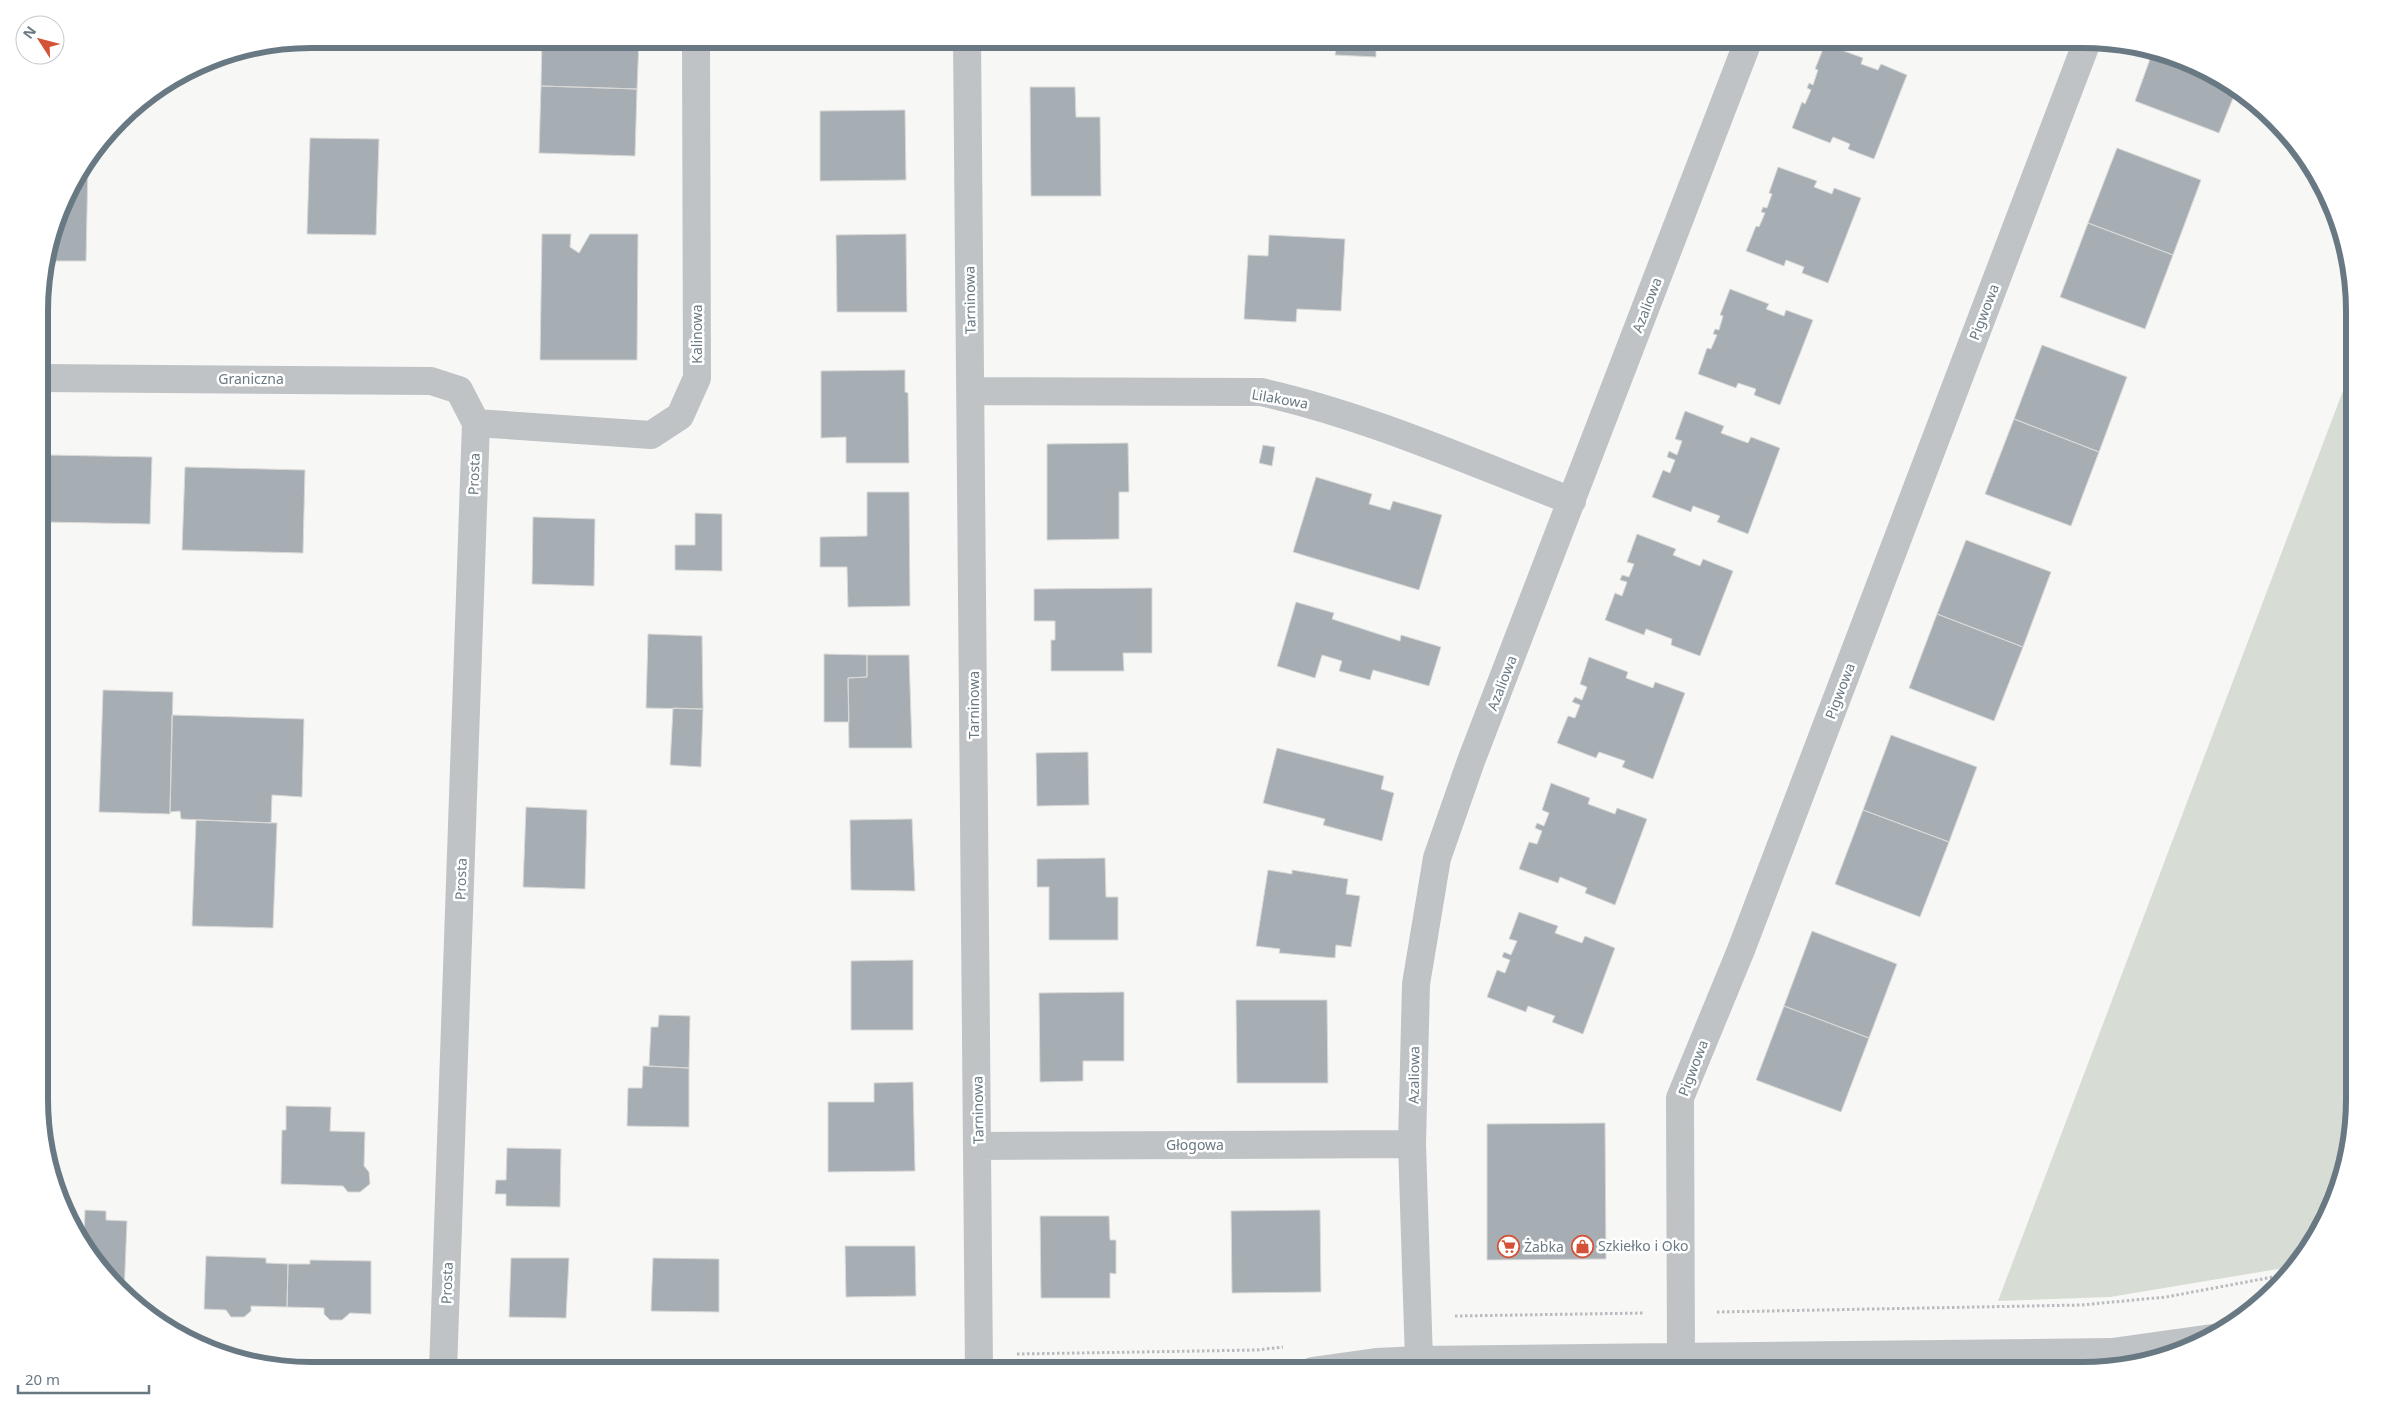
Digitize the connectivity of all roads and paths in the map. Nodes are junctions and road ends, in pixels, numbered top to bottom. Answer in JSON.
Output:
{"nodes":[{"id":1,"x":696,"y":48,"type":"edge"},
{"id":2,"x":967,"y":48,"type":"edge"},
{"id":3,"x":1746,"y":48,"type":"edge"},
{"id":4,"x":2085,"y":48,"type":"edge"},
{"id":5,"x":48,"y":378,"type":"edge"},
{"id":6,"x":459,"y":390,"type":"joint"},
{"id":7,"x":971,"y":391,"type":"junction"},
{"id":8,"x":476,"y":423,"type":"junction"},
{"id":9,"x":1572,"y":501,"type":"junction"},
{"id":10,"x":1412,"y":1144,"type":"junction"},
{"id":11,"x":978,"y":1146,"type":"junction"},
{"id":12,"x":2278,"y":1276,"type":"edge"},
{"id":13,"x":1681,"y":1312,"type":"junction"},
{"id":14,"x":1417,"y":1316,"type":"junction"},
{"id":15,"x":1286,"y":1346,"type":"dead end"},
{"id":16,"x":2174,"y":1346,"type":"edge"},
{"id":17,"x":1681,"y":1358,"type":"junction"},
{"id":18,"x":1419,"y":1360,"type":"junction"},
{"id":19,"x":2112,"y":1360,"type":"edge"},
{"id":20,"x":443,"y":1362,"type":"edge"},
{"id":21,"x":979,"y":1362,"type":"edge"},
{"id":22,"x":1000,"y":1362,"type":"edge"},
{"id":23,"x":1376,"y":1362,"type":"edge"}],
"edges":[{"from":1,"to":8,"type":"street","name":"Kalinowa"},
{"from":2,"to":7,"type":"street","name":"Tarninowa"},
{"from":3,"to":9,"type":"street","name":"Azaliowa"},
{"from":4,"to":13,"type":"street","name":"Pigwowa"},
{"from":5,"to":6,"type":"street","name":"Graniczna"},
{"from":6,"to":8,"type":"street","name":"Prosta"},
{"from":7,"to":9,"type":"street","name":"Lilakowa"},
{"from":7,"to":11,"type":"street","name":"Tarninowa"},
{"from":8,"to":20,"type":"street","name":"Prosta"},
{"from":9,"to":10,"type":"street","name":"Azaliowa"},
{"from":10,"to":11,"type":"street","name":"Głogowa"},
{"from":10,"to":14,"type":"street","name":"Azaliowa"},
{"from":11,"to":21,"type":"street","name":"Tarninowa"},
{"from":12,"to":13,"type":"path"},
{"from":13,"to":14,"type":"path"},
{"from":13,"to":17,"type":"street","name":"Pigwowa"},
{"from":14,"to":18,"type":"street","name":"Azaliowa"},
{"from":15,"to":22,"type":"path"},
{"from":16,"to":19,"type":"street"},
{"from":17,"to":18,"type":"street"},
{"from":17,"to":19,"type":"street"},
{"from":18,"to":23,"type":"street"}]}
